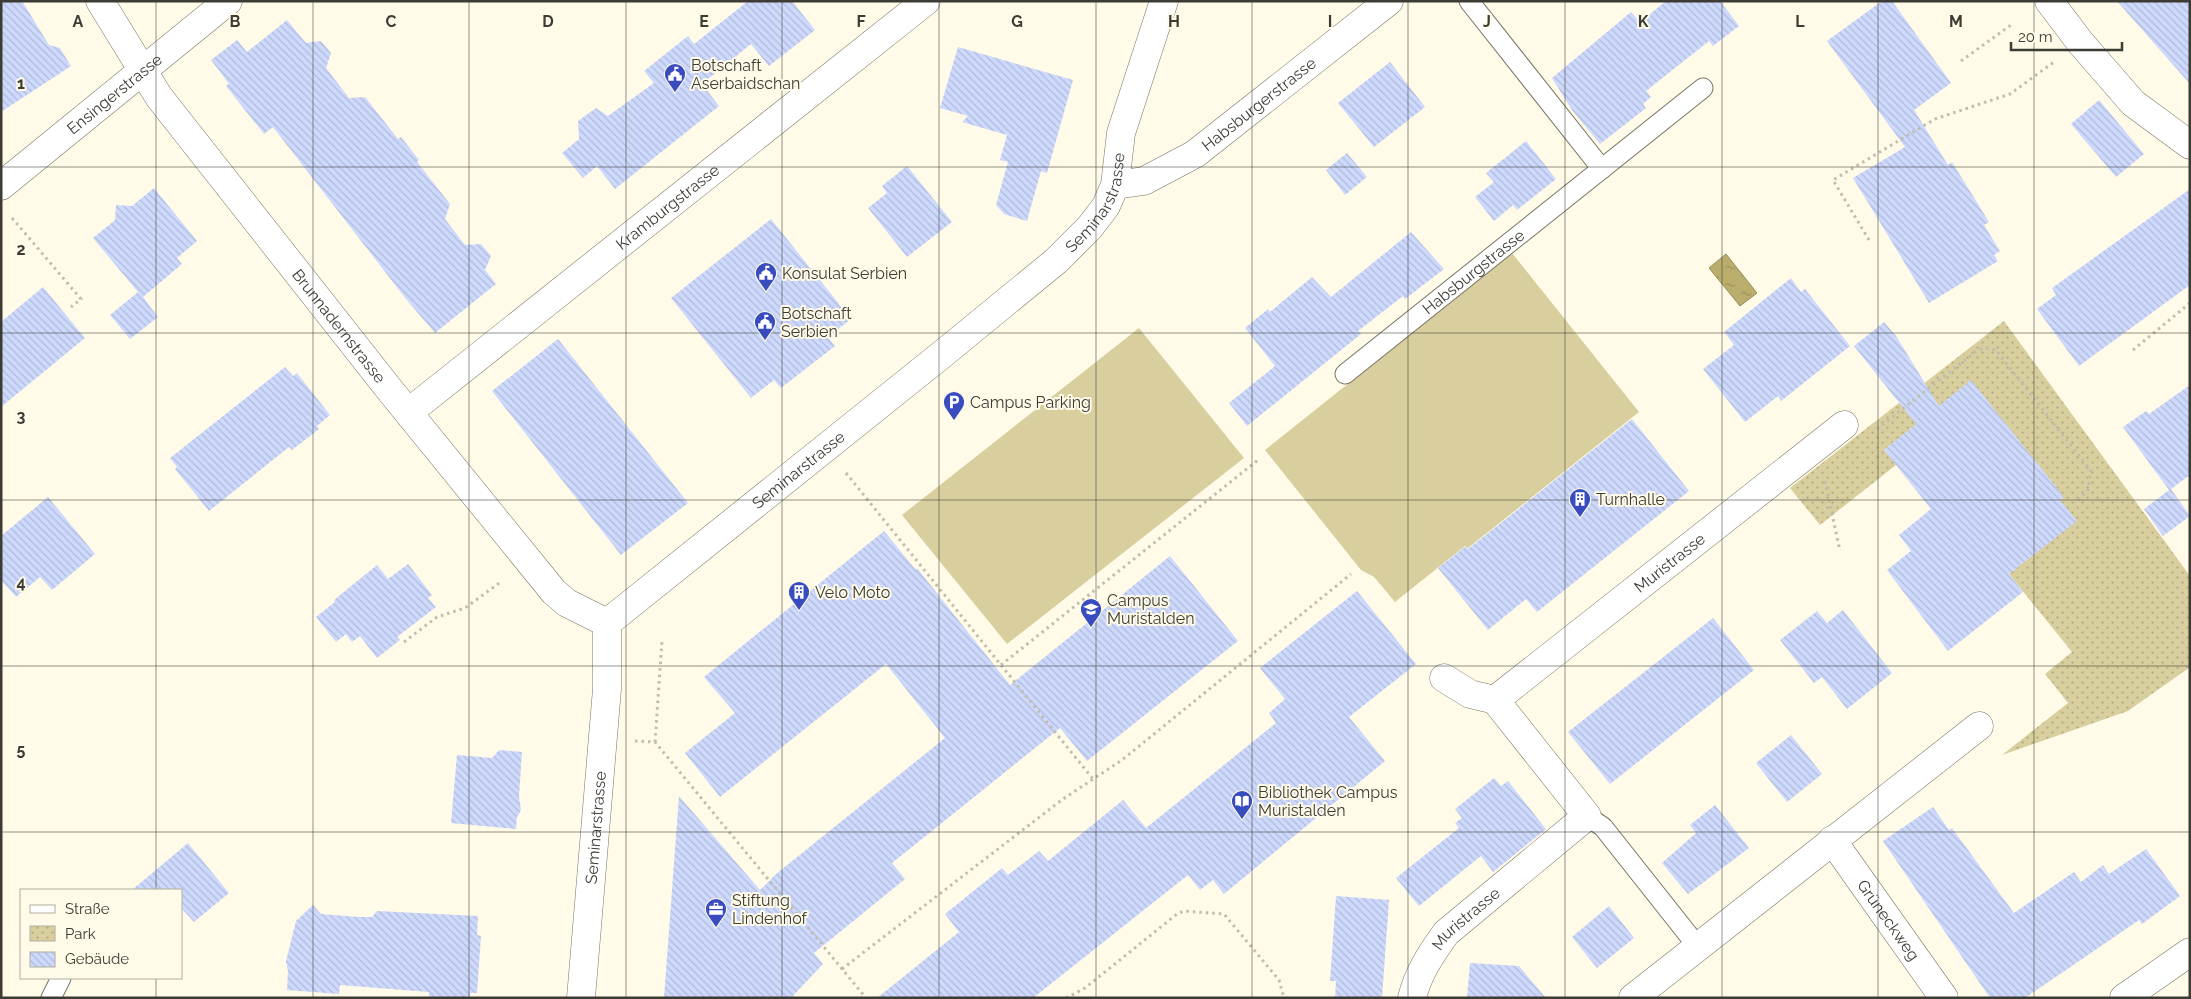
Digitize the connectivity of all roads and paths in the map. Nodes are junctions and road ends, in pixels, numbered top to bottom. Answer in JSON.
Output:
{"nodes":[{"id":1,"x":100,"y":1,"type":"edge"},
{"id":2,"x":228,"y":1,"type":"edge"},
{"id":3,"x":926,"y":1,"type":"edge"},
{"id":4,"x":1164,"y":1,"type":"edge"},
{"id":5,"x":1389,"y":1,"type":"edge"},
{"id":6,"x":1469,"y":1,"type":"edge"},
{"id":7,"x":2049,"y":1,"type":"edge"},
{"id":8,"x":2011,"y":26,"type":"dead end"},
{"id":9,"x":2080,"y":42,"type":"junction"},
{"id":10,"x":1961,"y":61,"type":"dead end"},
{"id":11,"x":143,"y":72,"type":"junction"},
{"id":12,"x":1703,"y":88,"type":"dead end"},
{"id":13,"x":2190,"y":145,"type":"edge"},
{"id":14,"x":1602,"y":169,"type":"junction"},
{"id":15,"x":1115,"y":185,"type":"junction"},
{"id":16,"x":1,"y":186,"type":"edge"},
{"id":17,"x":9,"y":214,"type":"dead end"},
{"id":18,"x":1869,"y":240,"type":"dead end"},
{"id":19,"x":2190,"y":303,"type":"edge"},
{"id":20,"x":71,"y":308,"type":"dead end"},
{"id":21,"x":2133,"y":350,"type":"dead end"},
{"id":22,"x":1345,"y":374,"type":"dead end"},
{"id":23,"x":409,"y":412,"type":"junction"},
{"id":24,"x":1844,"y":425,"type":"dead end"},
{"id":25,"x":1875,"y":431,"type":"dead end"},
{"id":26,"x":826,"y":447,"type":"junction"},
{"id":27,"x":1258,"y":460,"type":"dead end"},
{"id":28,"x":1825,"y":474,"type":"dead end"},
{"id":29,"x":2075,"y":502,"type":"dead end"},
{"id":30,"x":1840,"y":551,"type":"dead end"},
{"id":31,"x":1351,"y":574,"type":"dead end"},
{"id":32,"x":502,"y":580,"type":"dead end"},
{"id":33,"x":607,"y":622,"type":"junction"},
{"id":34,"x":662,"y":641,"type":"dead end"},
{"id":35,"x":404,"y":642,"type":"dead end"},
{"id":36,"x":1002,"y":665,"type":"junction"},
{"id":37,"x":1444,"y":678,"type":"dead end"},
{"id":38,"x":1495,"y":700,"type":"junction"},
{"id":39,"x":1979,"y":726,"type":"dead end"},
{"id":40,"x":627,"y":740,"type":"dead end"},
{"id":41,"x":655,"y":742,"type":"junction"},
{"id":42,"x":1093,"y":779,"type":"junction"},
{"id":43,"x":1587,"y":816,"type":"junction"},
{"id":44,"x":1832,"y":840,"type":"junction"},
{"id":45,"x":1698,"y":947,"type":"junction"},
{"id":46,"x":2190,"y":952,"type":"edge"},
{"id":47,"x":842,"y":968,"type":"junction"},
{"id":48,"x":60,"y":979,"type":"edge"},
{"id":49,"x":51,"y":998,"type":"edge"},
{"id":50,"x":581,"y":998,"type":"edge"},
{"id":51,"x":866,"y":998,"type":"edge"},
{"id":52,"x":1066,"y":998,"type":"edge"},
{"id":53,"x":1284,"y":998,"type":"edge"},
{"id":54,"x":1412,"y":998,"type":"edge"},
{"id":55,"x":1633,"y":998,"type":"edge"},
{"id":56,"x":1944,"y":998,"type":"edge"},
{"id":57,"x":2124,"y":998,"type":"edge"}],
"edges":[{"from":1,"to":11,"type":"street","name":"Brunnadernstrasse"},
{"from":2,"to":11,"type":"street","name":"Ensingerstrasse"},
{"from":3,"to":23,"type":"street","name":"Kramburgstrasse"},
{"from":4,"to":15,"type":"street","name":"Seminarstrasse"},
{"from":5,"to":15,"type":"street","name":"Habsburgerstrasse"},
{"from":6,"to":14,"type":"lane"},
{"from":7,"to":9,"type":"street"},
{"from":8,"to":10,"type":"path"},
{"from":9,"to":13,"type":"street"},
{"from":9,"to":18,"type":"path"},
{"from":11,"to":16,"type":"street","name":"Ensingerstrasse"},
{"from":11,"to":23,"type":"street","name":"Brunnadernstrasse"},
{"from":12,"to":14,"type":"lane","name":"Habsburgstrasse"},
{"from":14,"to":22,"type":"lane","name":"Habsburgstrasse"},
{"from":15,"to":26,"type":"street","name":"Seminarstrasse"},
{"from":17,"to":20,"type":"path"},
{"from":19,"to":21,"type":"path"},
{"from":23,"to":33,"type":"street","name":"Brunnadernstrasse"},
{"from":24,"to":38,"type":"street","name":"Muristrasse"},
{"from":25,"to":29,"type":"path"},
{"from":26,"to":33,"type":"street","name":"Seminarstrasse"},
{"from":26,"to":36,"type":"path"},
{"from":27,"to":36,"type":"path"},
{"from":28,"to":30,"type":"path"},
{"from":31,"to":42,"type":"path"},
{"from":32,"to":35,"type":"path"},
{"from":33,"to":50,"type":"street","name":"Seminarstrasse"},
{"from":34,"to":41,"type":"path"},
{"from":36,"to":42,"type":"path"},
{"from":37,"to":38,"type":"street"},
{"from":38,"to":43,"type":"street"},
{"from":39,"to":44,"type":"street"},
{"from":40,"to":41,"type":"path"},
{"from":41,"to":47,"type":"path"},
{"from":42,"to":47,"type":"path"},
{"from":43,"to":45,"type":"lane"},
{"from":43,"to":54,"type":"street","name":"Muristrasse"},
{"from":44,"to":45,"type":"street"},
{"from":44,"to":56,"type":"street","name":"Grüneckweg"},
{"from":45,"to":55,"type":"street"},
{"from":46,"to":57,"type":"street"},
{"from":47,"to":51,"type":"path"},
{"from":48,"to":49,"type":"lane"},
{"from":52,"to":53,"type":"path"}]}
